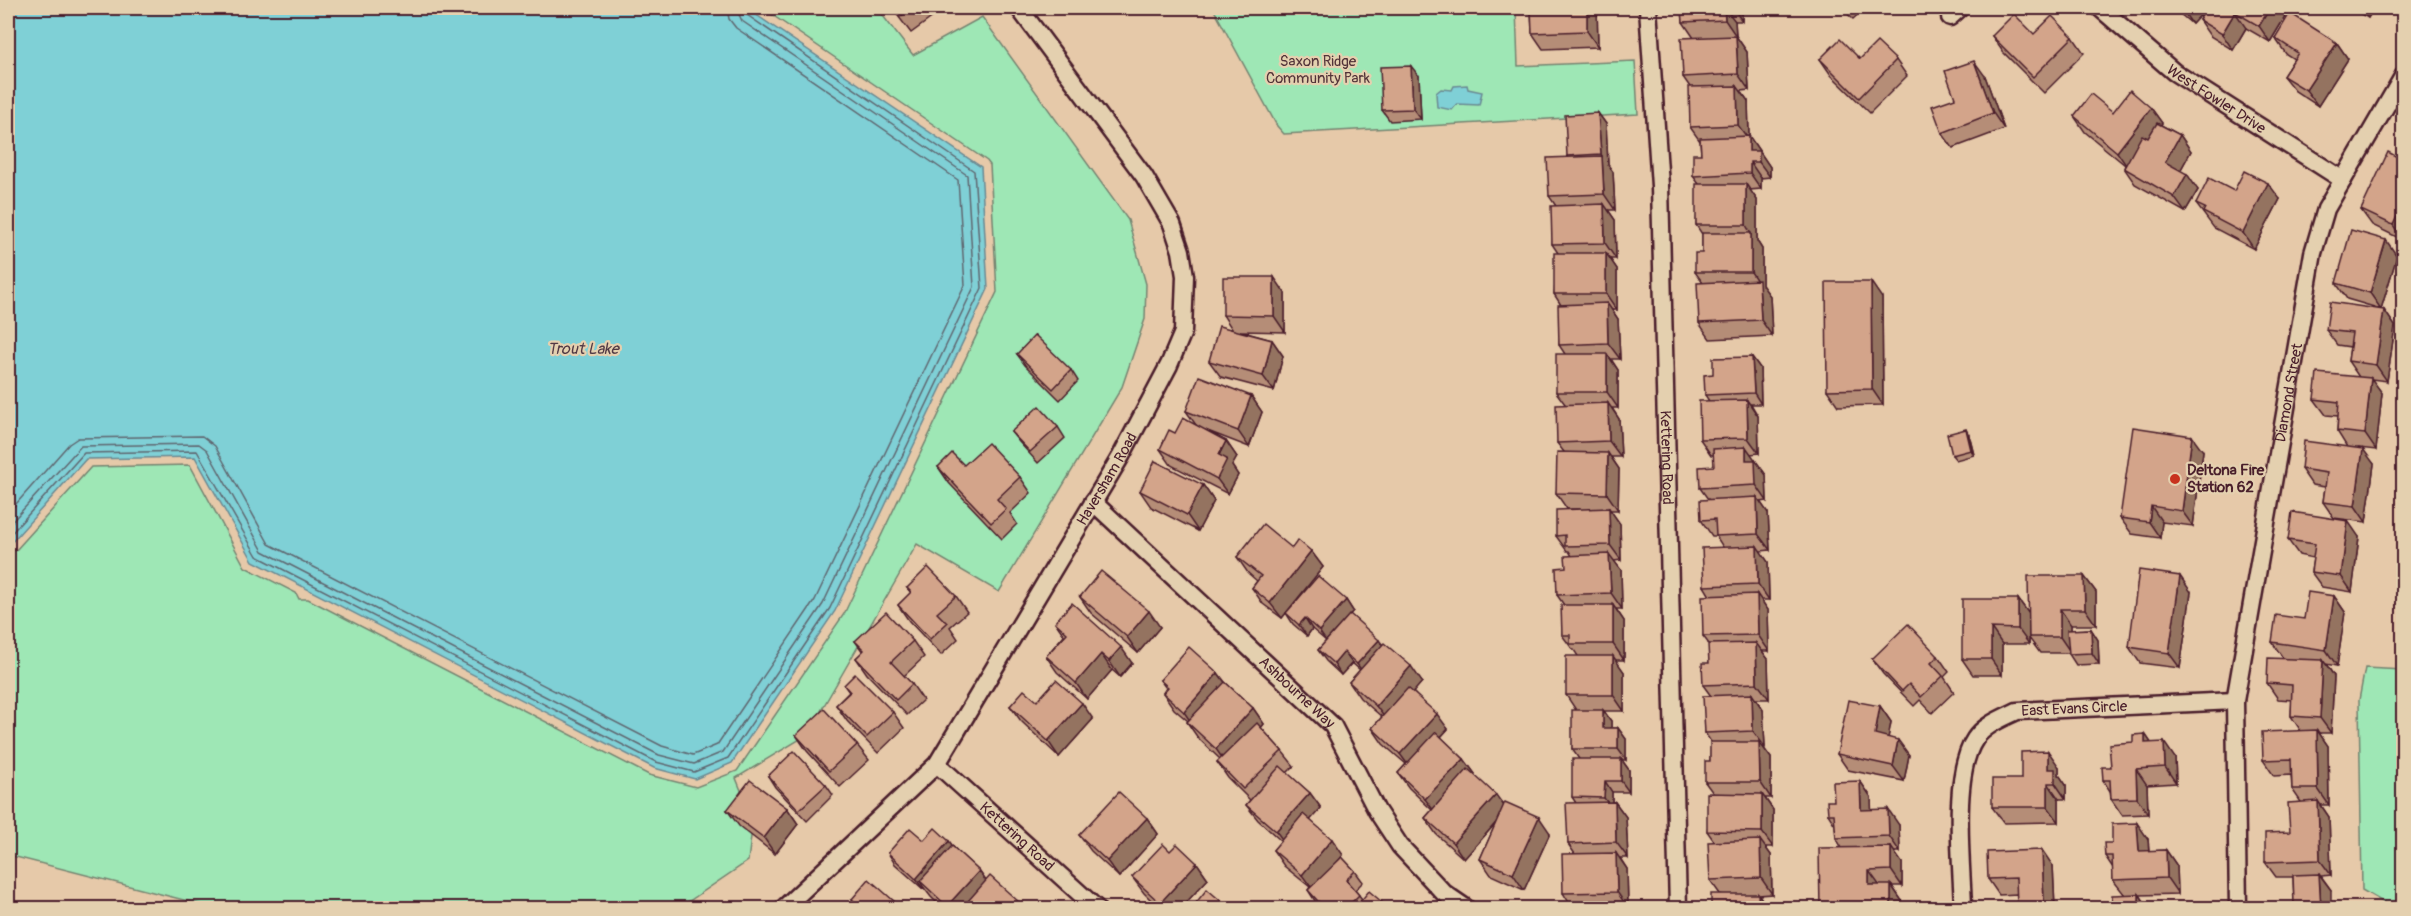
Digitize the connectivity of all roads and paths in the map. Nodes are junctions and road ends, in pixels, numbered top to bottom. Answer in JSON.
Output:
{"nodes":[{"id":1,"x":1019,"y":8,"type":"edge"},
{"id":2,"x":1648,"y":8,"type":"edge"},
{"id":3,"x":2100,"y":8,"type":"edge"},
{"id":4,"x":2403,"y":75,"type":"edge"},
{"id":5,"x":2343,"y":180,"type":"junction"},
{"id":6,"x":1093,"y":502,"type":"junction"},
{"id":7,"x":2235,"y":701,"type":"junction"},
{"id":8,"x":937,"y":764,"type":"junction"},
{"id":9,"x":784,"y":909,"type":"edge"},
{"id":10,"x":1096,"y":909,"type":"edge"},
{"id":11,"x":1466,"y":909,"type":"edge"},
{"id":12,"x":1678,"y":909,"type":"edge"},
{"id":13,"x":1963,"y":909,"type":"edge"},
{"id":14,"x":2238,"y":909,"type":"edge"}],
"edges":[{"from":1,"to":6,"type":"street","name":"Haversham Road"},
{"from":2,"to":12,"type":"street","name":"Kettering Road"},
{"from":3,"to":5,"type":"street","name":"West Fowler Drive"},
{"from":4,"to":5,"type":"street","name":"Diamond Street"},
{"from":5,"to":7,"type":"street","name":"Diamond Street"},
{"from":6,"to":8,"type":"street","name":"Haversham Road"},
{"from":6,"to":11,"type":"street","name":"Ashbourne Way"},
{"from":7,"to":13,"type":"street","name":"East Evans Circle"},
{"from":7,"to":14,"type":"street","name":"Diamond Street"},
{"from":8,"to":9,"type":"street","name":"Haversham Road"},
{"from":8,"to":10,"type":"street","name":"Kettering Road"}]}
